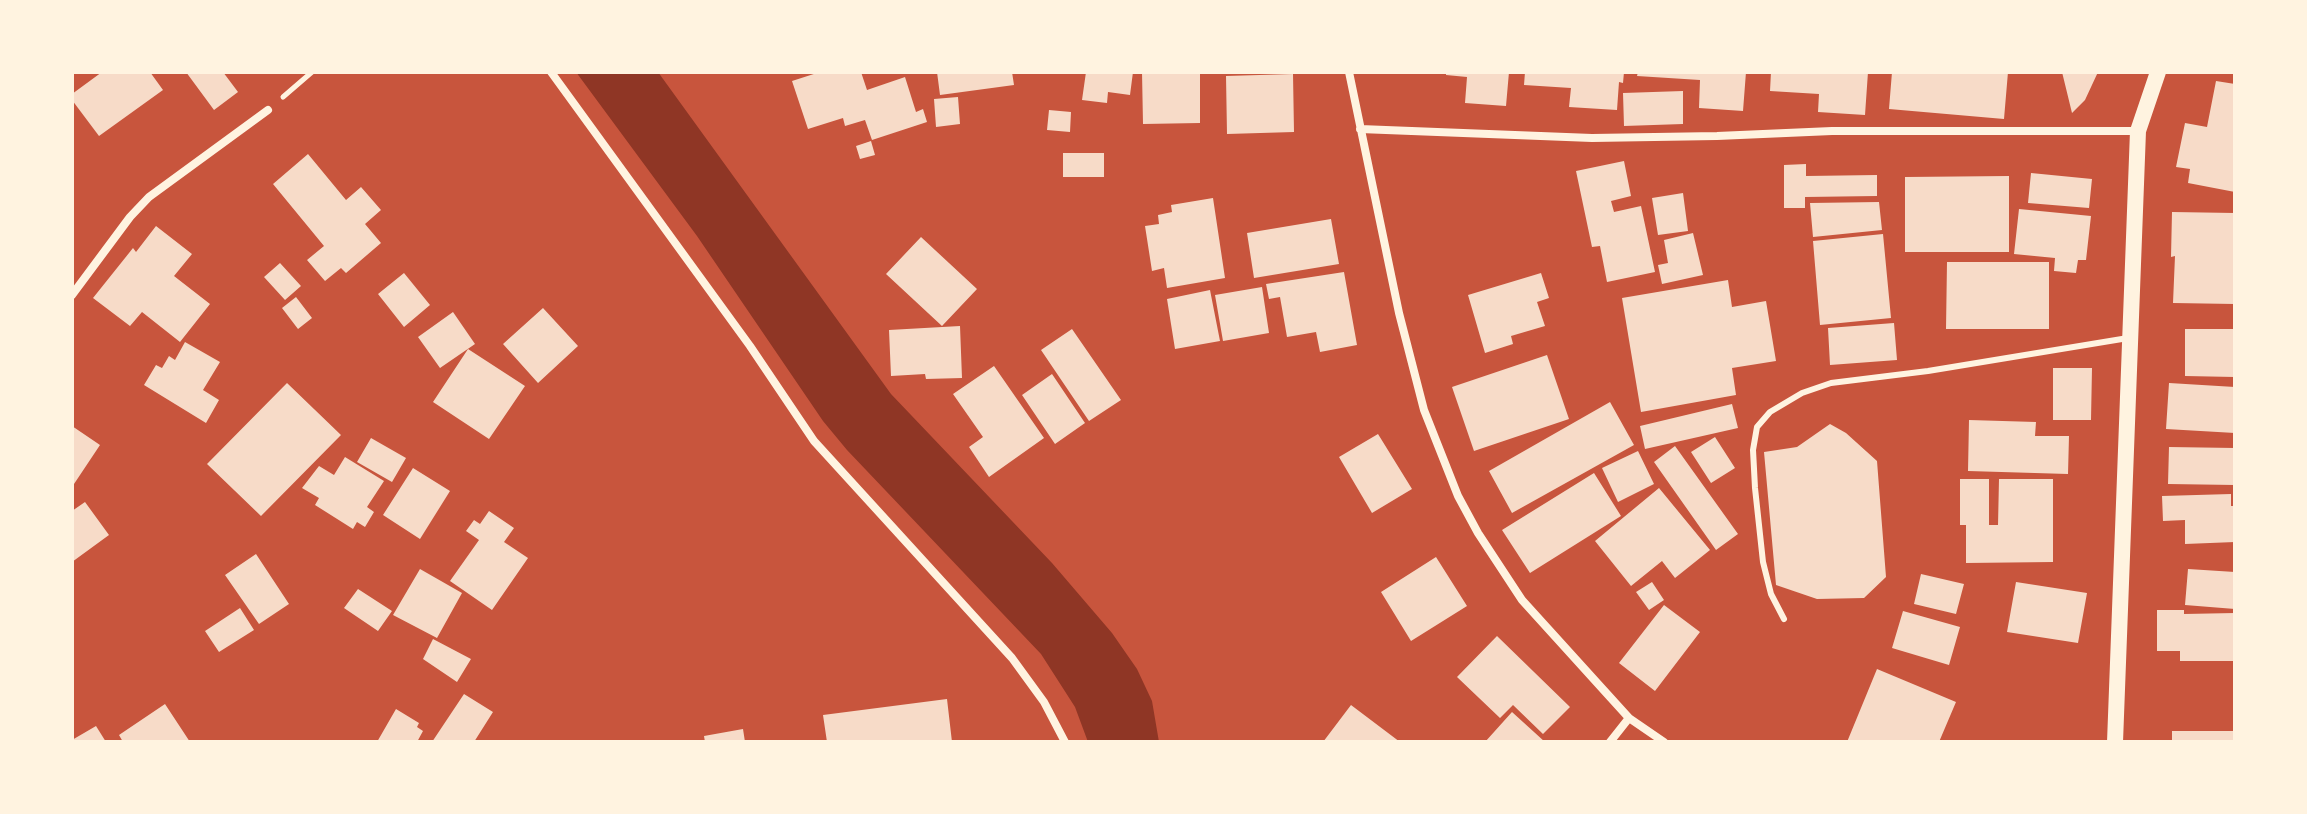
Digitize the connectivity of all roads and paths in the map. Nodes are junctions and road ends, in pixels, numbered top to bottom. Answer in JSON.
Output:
{"nodes":[{"id":1,"x":312,"y":72,"type":"edge"},
{"id":2,"x":551,"y":72,"type":"edge"},
{"id":3,"x":1349,"y":72,"type":"edge"},
{"id":4,"x":2158,"y":72,"type":"edge"},
{"id":5,"x":268,"y":110,"type":"joint"},
{"id":6,"x":1360,"y":129,"type":"junction"},
{"id":7,"x":2138,"y":131,"type":"junction"},
{"id":8,"x":72,"y":295,"type":"edge"},
{"id":9,"x":2132,"y":338,"type":"junction"},
{"id":10,"x":1784,"y":619,"type":"dead end"},
{"id":11,"x":1629,"y":718,"type":"junction"},
{"id":12,"x":1065,"y":742,"type":"edge"},
{"id":13,"x":1610,"y":742,"type":"edge"},
{"id":14,"x":1664,"y":742,"type":"edge"},
{"id":15,"x":2115,"y":742,"type":"edge"}],
"edges":[{"from":1,"to":5,"type":"path"},
{"from":2,"to":12,"type":"street"},
{"from":3,"to":6,"type":"street"},
{"from":4,"to":7,"type":"main road"},
{"from":5,"to":8,"type":"street"},
{"from":6,"to":7,"type":"street"},
{"from":6,"to":11,"type":"street"},
{"from":7,"to":9,"type":"main road"},
{"from":9,"to":10,"type":"lane"},
{"from":9,"to":15,"type":"main road"},
{"from":11,"to":13,"type":"street"},
{"from":11,"to":14,"type":"street"}]}
